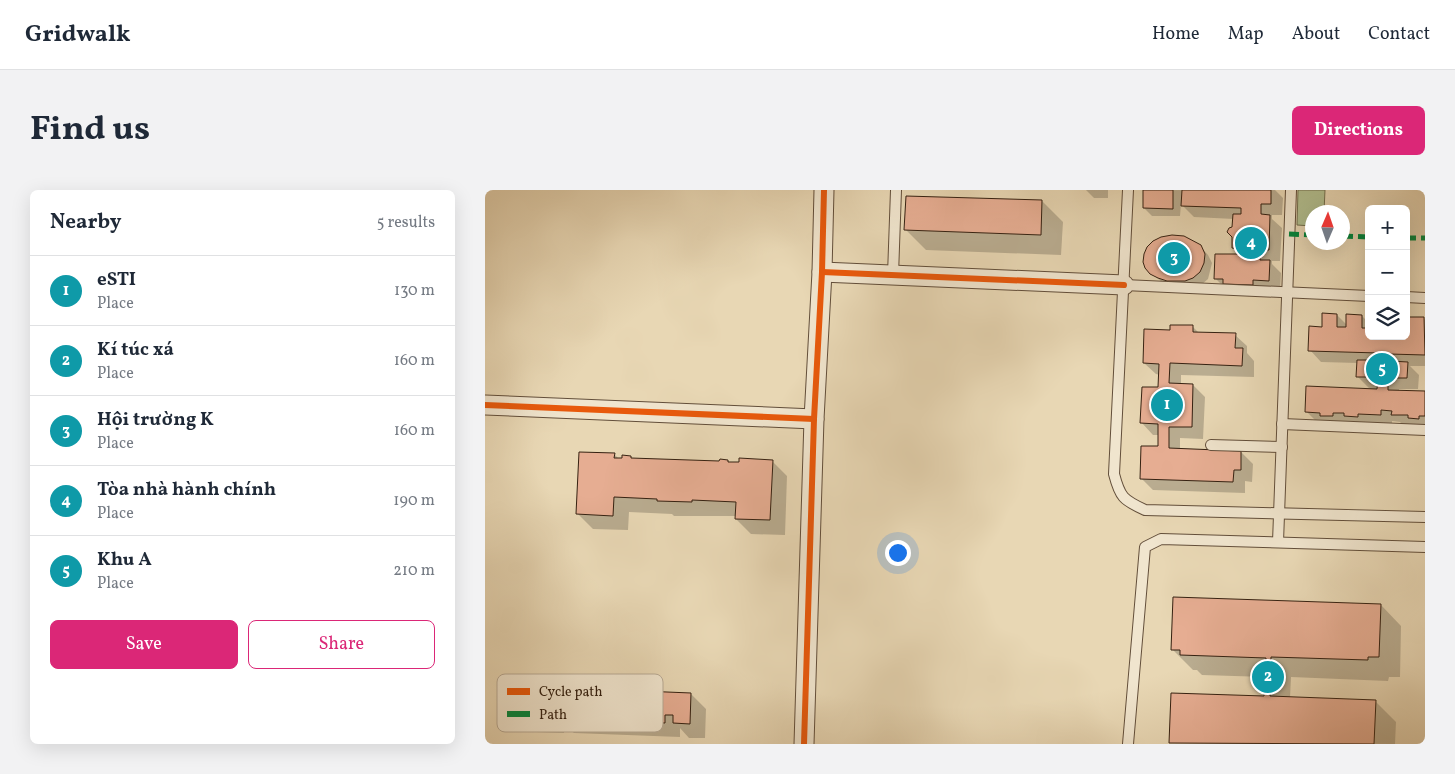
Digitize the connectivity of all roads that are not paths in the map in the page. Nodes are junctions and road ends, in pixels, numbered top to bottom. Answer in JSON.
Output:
{"nodes":[{"id":1,"x":824,"y":190,"type":"edge"},
{"id":2,"x":896,"y":190,"type":"edge"},
{"id":3,"x":1128,"y":190,"type":"edge"},
{"id":4,"x":1291,"y":190,"type":"edge"},
{"id":5,"x":822,"y":272,"type":"junction"},
{"id":6,"x":893,"y":275,"type":"junction"},
{"id":7,"x":1124,"y":285,"type":"junction"},
{"id":8,"x":1287,"y":293,"type":"junction"},
{"id":9,"x":1365,"y":296,"type":"edge"},
{"id":10,"x":1410,"y":297,"type":"edge"},
{"id":11,"x":1425,"y":298,"type":"edge"},
{"id":12,"x":485,"y":405,"type":"edge"},
{"id":13,"x":814,"y":419,"type":"junction"},
{"id":14,"x":1282,"y":424,"type":"junction"},
{"id":15,"x":1425,"y":430,"type":"edge"},
{"id":16,"x":1211,"y":445,"type":"dead end"},
{"id":17,"x":1281,"y":447,"type":"junction"},
{"id":18,"x":1279,"y":512,"type":"junction"},
{"id":19,"x":1425,"y":517,"type":"edge"},
{"id":20,"x":1278,"y":542,"type":"junction"},
{"id":21,"x":1425,"y":547,"type":"edge"},
{"id":22,"x":804,"y":744,"type":"edge"},
{"id":23,"x":1128,"y":744,"type":"edge"}],
"edges":[{"from":1,"to":5,"type":"street"},
{"from":2,"to":6,"type":"lane"},
{"from":3,"to":7,"type":"lane"},
{"from":4,"to":8,"type":"lane"},
{"from":5,"to":6,"type":"street"},
{"from":5,"to":13,"type":"street"},
{"from":6,"to":7,"type":"street"},
{"from":7,"to":8,"type":"lane"},
{"from":7,"to":18,"type":"lane"},
{"from":8,"to":9,"type":"lane"},
{"from":8,"to":14,"type":"lane"},
{"from":10,"to":11,"type":"lane"},
{"from":12,"to":13,"type":"street"},
{"from":13,"to":22,"type":"street"},
{"from":14,"to":15,"type":"lane"},
{"from":14,"to":17,"type":"lane"},
{"from":16,"to":17,"type":"lane"},
{"from":17,"to":18,"type":"lane"},
{"from":18,"to":19,"type":"lane"},
{"from":18,"to":20,"type":"lane"},
{"from":20,"to":21,"type":"lane"},
{"from":20,"to":23,"type":"lane"}]}
